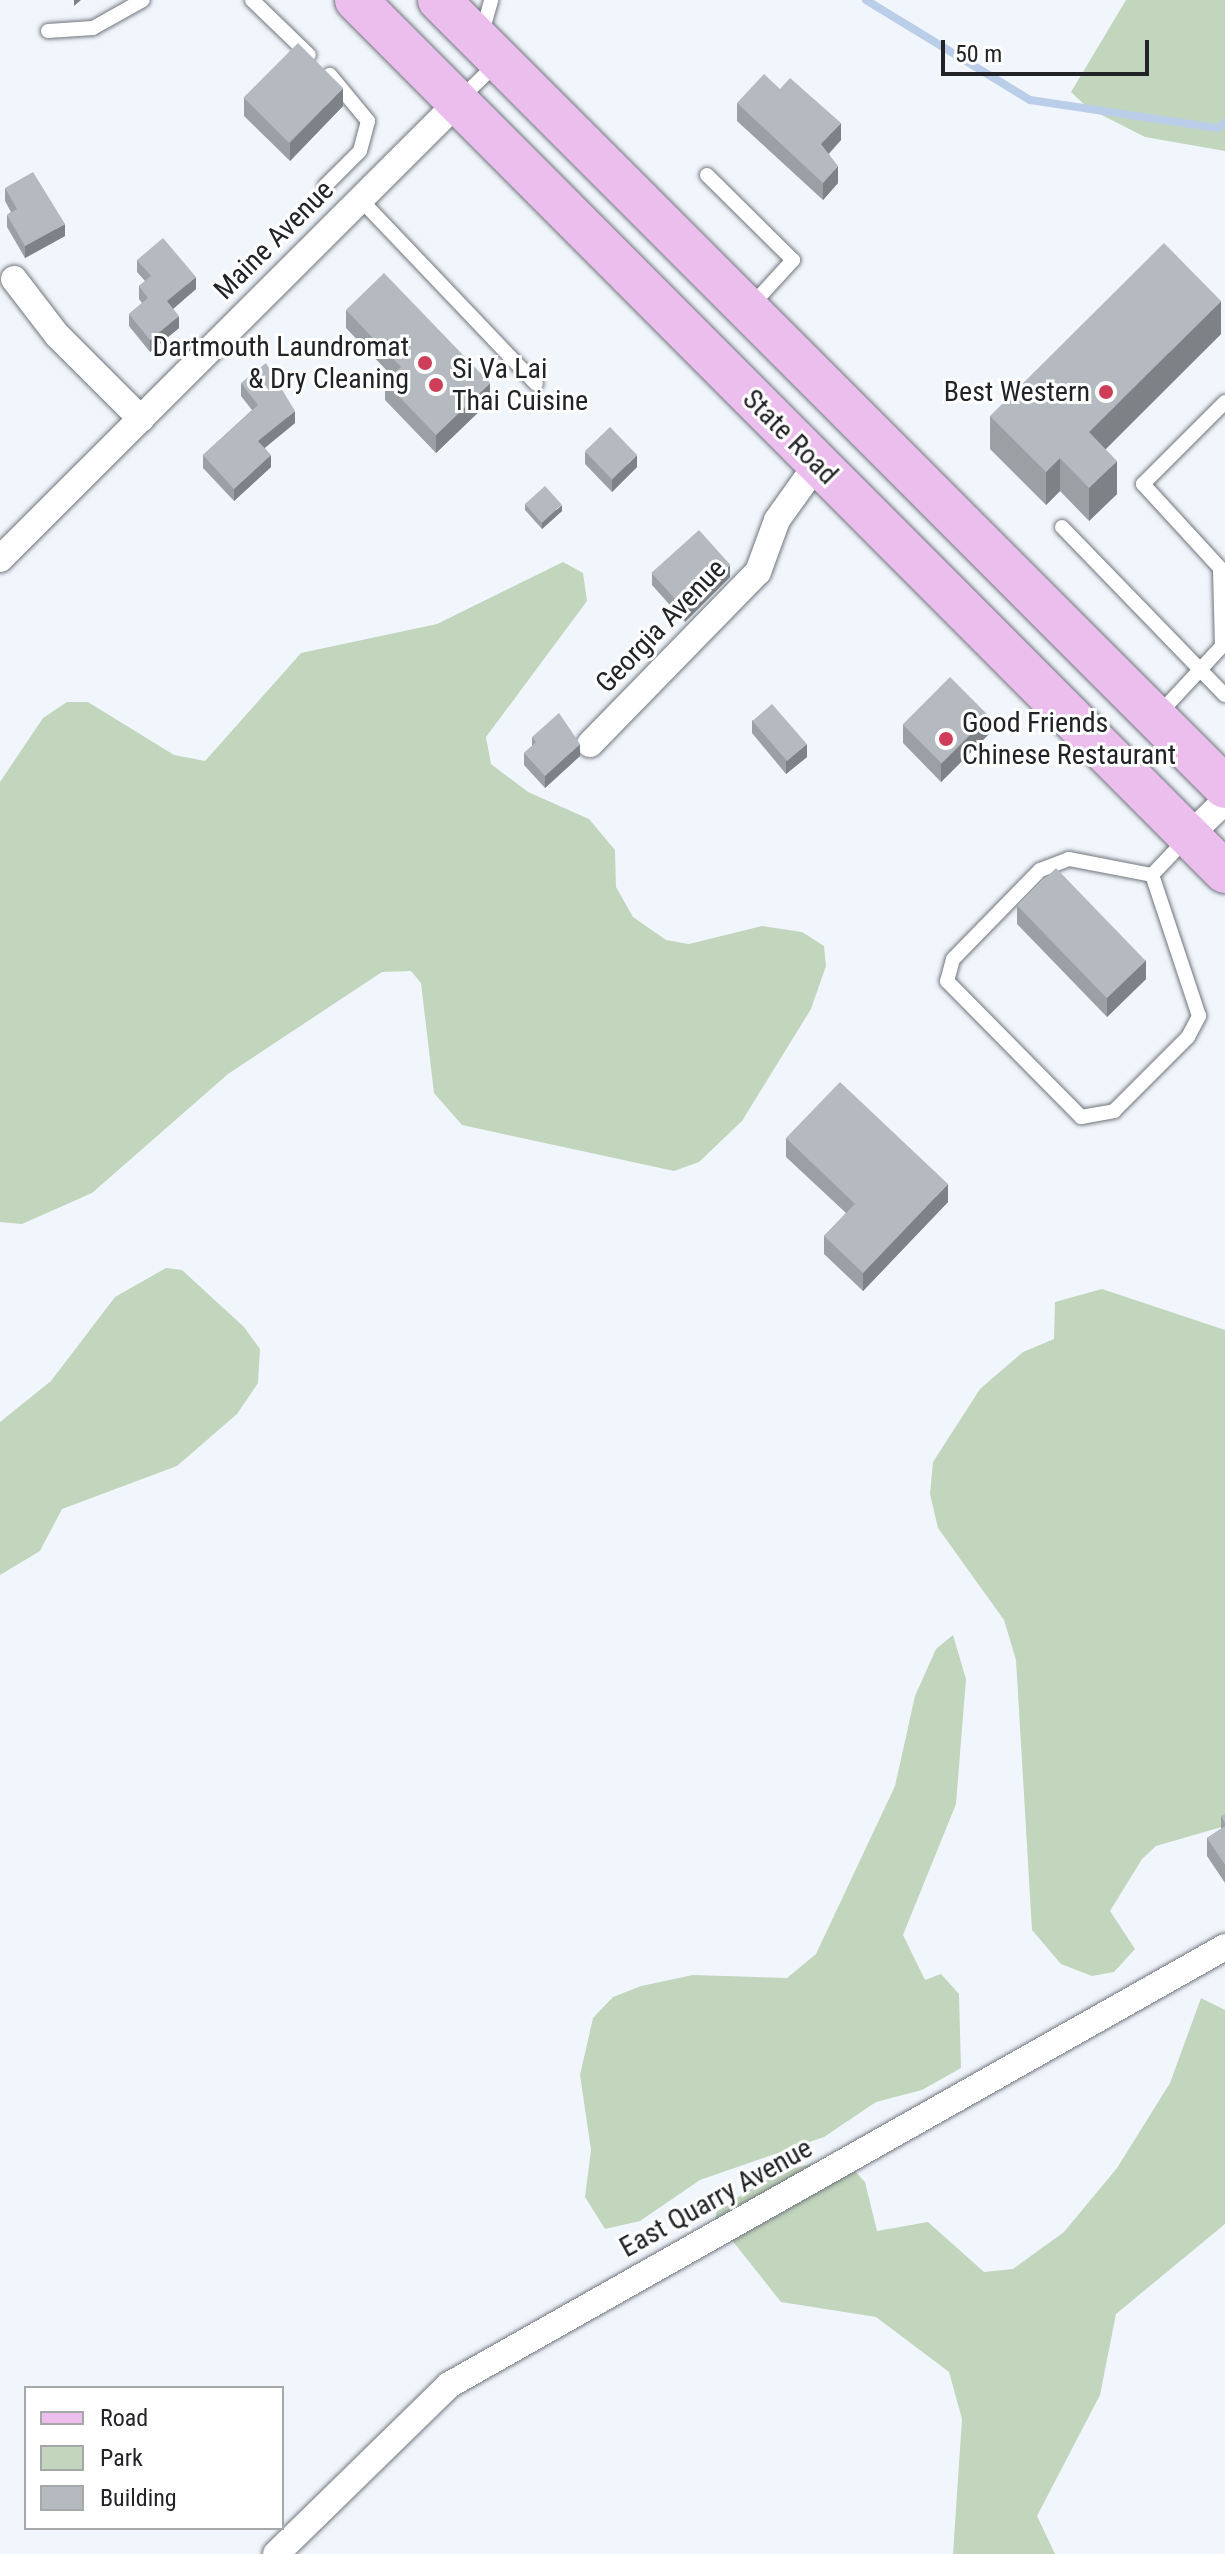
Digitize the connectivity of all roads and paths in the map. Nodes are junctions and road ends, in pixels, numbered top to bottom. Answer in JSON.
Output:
{"nodes":[{"id":1,"x":143,"y":0,"type":"edge"},
{"id":2,"x":252,"y":0,"type":"edge"},
{"id":3,"x":356,"y":0,"type":"edge"},
{"id":4,"x":439,"y":0,"type":"edge"},
{"id":5,"x":491,"y":0,"type":"edge"},
{"id":6,"x":48,"y":31,"type":"dead end"},
{"id":7,"x":489,"y":50,"type":"junction"},
{"id":8,"x":458,"y":102,"type":"junction"},
{"id":9,"x":707,"y":175,"type":"dead end"},
{"id":10,"x":325,"y":186,"type":"dead end"},
{"id":11,"x":360,"y":199,"type":"junction"},
{"id":12,"x":14,"y":279,"type":"dead end"},
{"id":13,"x":748,"y":309,"type":"junction"},
{"id":14,"x":536,"y":384,"type":"dead end"},
{"id":15,"x":1225,"y":402,"type":"edge"},
{"id":16,"x":141,"y":419,"type":"junction"},
{"id":17,"x":817,"y":464,"type":"junction"},
{"id":18,"x":1062,"y":527,"type":"dead end"},
{"id":19,"x":0,"y":559,"type":"edge"},
{"id":20,"x":1202,"y":671,"type":"junction"},
{"id":21,"x":1225,"y":695,"type":"edge"},
{"id":22,"x":1156,"y":717,"type":"junction"},
{"id":23,"x":590,"y":744,"type":"dead end"},
{"id":24,"x":1225,"y":787,"type":"edge"},
{"id":25,"x":1225,"y":801,"type":"edge"},
{"id":26,"x":1189,"y":836,"type":"junction"},
{"id":27,"x":1225,"y":872,"type":"edge"},
{"id":28,"x":1152,"y":875,"type":"junction"},
{"id":29,"x":1225,"y":1947,"type":"edge"},
{"id":30,"x":276,"y":2554,"type":"edge"}],
"edges":[{"from":1,"to":6,"type":"lane"},
{"from":2,"to":10,"type":"lane"},
{"from":3,"to":8,"type":"main road","name":"State Road"},
{"from":4,"to":7,"type":"main road"},
{"from":5,"to":7,"type":"lane"},
{"from":7,"to":8,"type":"lane"},
{"from":7,"to":13,"type":"main road"},
{"from":8,"to":11,"type":"street","name":"Maine Avenue"},
{"from":8,"to":17,"type":"main road","name":"State Road"},
{"from":9,"to":13,"type":"lane"},
{"from":11,"to":14,"type":"lane"},
{"from":11,"to":16,"type":"street","name":"Maine Avenue"},
{"from":12,"to":16,"type":"street"},
{"from":13,"to":22,"type":"main road"},
{"from":15,"to":20,"type":"lane"},
{"from":16,"to":19,"type":"street","name":"Maine Avenue"},
{"from":17,"to":23,"type":"street","name":"Georgia Avenue"},
{"from":17,"to":26,"type":"main road","name":"State Road"},
{"from":18,"to":20,"type":"lane"},
{"from":20,"to":21,"type":"lane"},
{"from":20,"to":22,"type":"lane"},
{"from":22,"to":24,"type":"main road"},
{"from":25,"to":26,"type":"street"},
{"from":26,"to":27,"type":"main road","name":"State Road"},
{"from":26,"to":28,"type":"lane"},
{"from":28,"to":28,"type":"lane"},
{"from":29,"to":30,"type":"street","name":"East Quarry Avenue"}]}
